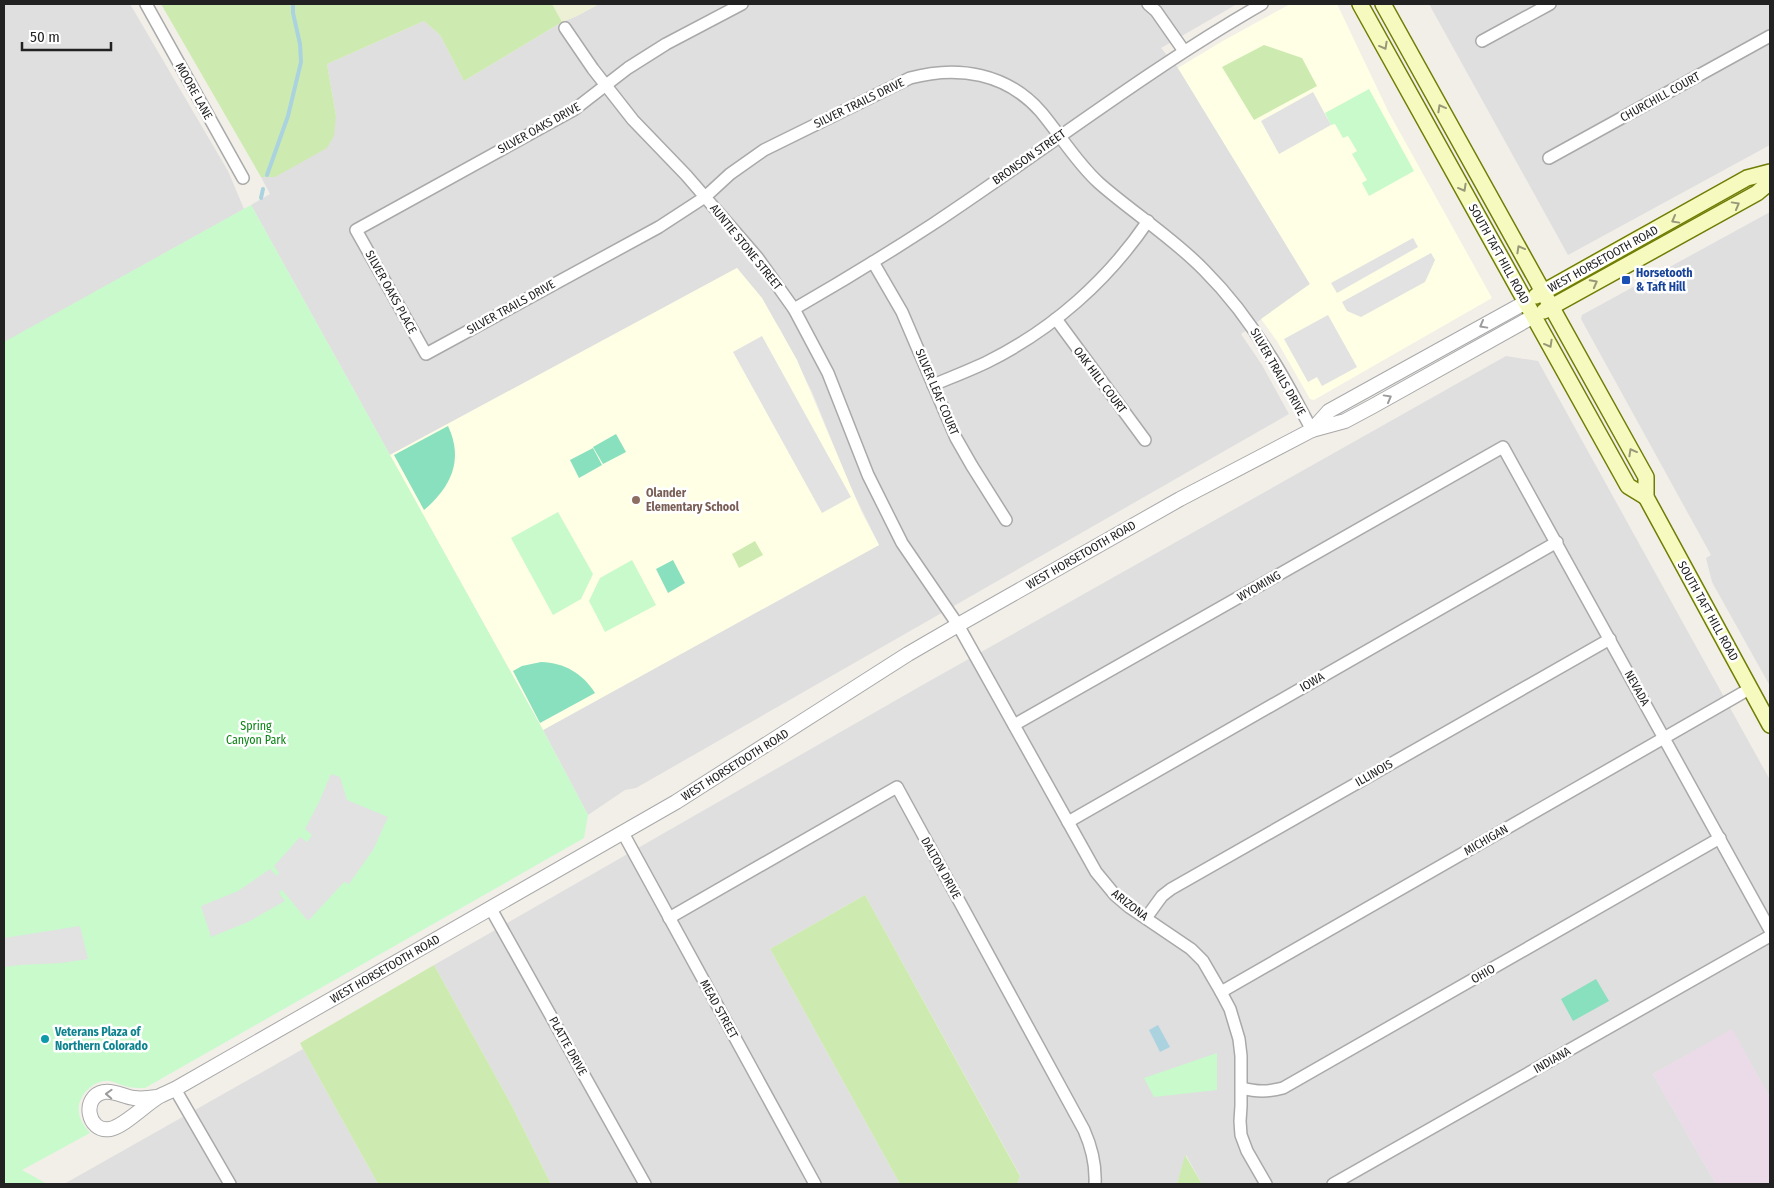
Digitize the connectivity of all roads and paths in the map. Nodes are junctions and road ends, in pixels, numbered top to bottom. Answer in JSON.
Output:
{"nodes":[{"id":1,"x":146,"y":4,"type":"edge"},
{"id":2,"x":742,"y":4,"type":"edge"},
{"id":3,"x":1148,"y":4,"type":"edge"},
{"id":4,"x":1262,"y":4,"type":"edge"},
{"id":5,"x":1360,"y":4,"type":"edge"},
{"id":6,"x":1383,"y":4,"type":"edge"},
{"id":7,"x":1550,"y":4,"type":"edge"},
{"id":8,"x":565,"y":28,"type":"dead end"},
{"id":9,"x":1770,"y":36,"type":"edge"},
{"id":10,"x":1482,"y":41,"type":"dead end"},
{"id":11,"x":1184,"y":51,"type":"junction"},
{"id":12,"x":605,"y":86,"type":"junction"},
{"id":13,"x":1059,"y":136,"type":"junction"},
{"id":14,"x":1549,"y":158,"type":"dead end"},
{"id":15,"x":1770,"y":172,"type":"edge"},
{"id":16,"x":243,"y":178,"type":"dead end"},
{"id":17,"x":1770,"y":182,"type":"edge"},
{"id":18,"x":705,"y":197,"type":"junction"},
{"id":19,"x":1148,"y":221,"type":"junction"},
{"id":20,"x":356,"y":230,"type":"joint"},
{"id":21,"x":874,"y":262,"type":"junction"},
{"id":22,"x":1544,"y":292,"type":"junction"},
{"id":23,"x":1526,"y":302,"type":"junction"},
{"id":24,"x":1552,"y":307,"type":"junction"},
{"id":25,"x":794,"y":308,"type":"junction"},
{"id":26,"x":1534,"y":316,"type":"junction"},
{"id":27,"x":1056,"y":319,"type":"junction"},
{"id":28,"x":426,"y":354,"type":"joint"},
{"id":29,"x":933,"y":385,"type":"junction"},
{"id":30,"x":1312,"y":430,"type":"junction"},
{"id":31,"x":1145,"y":440,"type":"dead end"},
{"id":32,"x":1503,"y":447,"type":"joint"},
{"id":33,"x":1646,"y":497,"type":"junction"},
{"id":34,"x":1006,"y":520,"type":"dead end"},
{"id":35,"x":1556,"y":542,"type":"junction"},
{"id":36,"x":958,"y":625,"type":"junction"},
{"id":37,"x":1610,"y":639,"type":"junction"},
{"id":38,"x":1750,"y":688,"type":"junction"},
{"id":39,"x":1014,"y":725,"type":"junction"},
{"id":40,"x":1770,"y":725,"type":"edge"},
{"id":41,"x":1665,"y":737,"type":"junction"},
{"id":42,"x":1068,"y":822,"type":"junction"},
{"id":43,"x":624,"y":833,"type":"junction"},
{"id":44,"x":1720,"y":838,"type":"junction"},
{"id":45,"x":491,"y":909,"type":"junction"},
{"id":46,"x":669,"y":918,"type":"junction"},
{"id":47,"x":1146,"y":918,"type":"junction"},
{"id":48,"x":1770,"y":930,"type":"edge"},
{"id":49,"x":1770,"y":936,"type":"edge"},
{"id":50,"x":1221,"y":992,"type":"junction"},
{"id":51,"x":1242,"y":1088,"type":"junction"},
{"id":52,"x":175,"y":1089,"type":"junction"},
{"id":53,"x":157,"y":1098,"type":"dead end"},
{"id":54,"x":230,"y":1184,"type":"edge"},
{"id":55,"x":645,"y":1184,"type":"edge"},
{"id":56,"x":815,"y":1184,"type":"edge"},
{"id":57,"x":1095,"y":1184,"type":"edge"},
{"id":58,"x":1266,"y":1184,"type":"edge"},
{"id":59,"x":1333,"y":1184,"type":"edge"}],
"edges":[{"from":1,"to":16,"type":"street","name":"MOORE LANE"},
{"from":2,"to":12,"type":"street","name":"SILVER OAKS DRIVE"},
{"from":3,"to":11,"type":"street"},
{"from":4,"to":11,"type":"street","name":"BRONSON STREET"},
{"from":5,"to":23,"type":"main road","name":"SOUTH TAFT HILL ROAD","one_way":true},
{"from":22,"to":6,"type":"main road","name":"SOUTH TAFT HILL ROAD","one_way":true},
{"from":7,"to":10,"type":"street"},
{"from":8,"to":12,"type":"street","name":"AUNTIE STONE STREET"},
{"from":9,"to":14,"type":"street","name":"CHURCHILL COURT"},
{"from":11,"to":13,"type":"street","name":"BRONSON STREET"},
{"from":12,"to":18,"type":"street","name":"AUNTIE STONE STREET"},
{"from":12,"to":20,"type":"street","name":"SILVER OAKS DRIVE"},
{"from":13,"to":18,"type":"street","name":"SILVER TRAILS DRIVE"},
{"from":13,"to":19,"type":"street","name":"SILVER TRAILS DRIVE"},
{"from":13,"to":21,"type":"street","name":"BRONSON STREET"},
{"from":15,"to":22,"type":"main road","name":"WEST HORSETOOTH ROAD","one_way":true},
{"from":24,"to":17,"type":"main road","name":"WEST HORSETOOTH ROAD","one_way":true},
{"from":18,"to":25,"type":"street","name":"AUNTIE STONE STREET"},
{"from":18,"to":28,"type":"street","name":"SILVER TRAILS DRIVE"},
{"from":19,"to":27,"type":"street"},
{"from":19,"to":30,"type":"street","name":"SILVER TRAILS DRIVE"},
{"from":20,"to":28,"type":"street","name":"SILVER OAKS PLACE"},
{"from":21,"to":25,"type":"street","name":"BRONSON STREET"},
{"from":21,"to":29,"type":"street","name":"SILVER LEAF COURT"},
{"from":22,"to":23,"type":"main road","name":"WEST HORSETOOTH ROAD"},
{"from":22,"to":24,"type":"main road","name":"SOUTH TAFT HILL ROAD"},
{"from":23,"to":26,"type":"main road","name":"SOUTH TAFT HILL ROAD"},
{"from":23,"to":30,"type":"street","name":"WEST HORSETOOTH ROAD","one_way":true},
{"from":24,"to":26,"type":"main road","name":"WEST HORSETOOTH ROAD"},
{"from":33,"to":24,"type":"main road","name":"SOUTH TAFT HILL ROAD","one_way":true},
{"from":25,"to":36,"type":"street","name":"AUNTIE STONE STREET"},
{"from":30,"to":26,"type":"street","name":"WEST HORSETOOTH ROAD","one_way":true},
{"from":26,"to":33,"type":"main road","name":"SOUTH TAFT HILL ROAD","one_way":true},
{"from":27,"to":29,"type":"street"},
{"from":27,"to":31,"type":"street","name":"OAK HILL COURT"},
{"from":29,"to":34,"type":"street","name":"SILVER LEAF COURT"},
{"from":30,"to":36,"type":"street","name":"WEST HORSETOOTH ROAD"},
{"from":32,"to":35,"type":"street","name":"NEVADA"},
{"from":32,"to":39,"type":"street","name":"WYOMING"},
{"from":33,"to":38,"type":"main road","name":"SOUTH TAFT HILL ROAD"},
{"from":35,"to":37,"type":"street","name":"NEVADA"},
{"from":35,"to":42,"type":"street","name":"IOWA"},
{"from":36,"to":39,"type":"street","name":"ARIZONA"},
{"from":36,"to":43,"type":"street","name":"WEST HORSETOOTH ROAD"},
{"from":37,"to":41,"type":"street","name":"NEVADA"},
{"from":37,"to":47,"type":"street","name":"ILLINOIS"},
{"from":38,"to":40,"type":"main road","name":"SOUTH TAFT HILL ROAD"},
{"from":38,"to":41,"type":"street","name":"MICHIGAN"},
{"from":39,"to":42,"type":"street","name":"ARIZONA"},
{"from":41,"to":44,"type":"street","name":"NEVADA"},
{"from":41,"to":50,"type":"street","name":"MICHIGAN"},
{"from":42,"to":47,"type":"street","name":"ARIZONA"},
{"from":43,"to":45,"type":"street","name":"WEST HORSETOOTH ROAD"},
{"from":43,"to":46,"type":"street","name":"MEAD STREET"},
{"from":44,"to":48,"type":"street","name":"NEVADA"},
{"from":44,"to":51,"type":"street","name":"OHIO"},
{"from":45,"to":52,"type":"street","name":"WEST HORSETOOTH ROAD"},
{"from":45,"to":55,"type":"street","name":"PLATTE DRIVE"},
{"from":46,"to":56,"type":"street","name":"MEAD STREET"},
{"from":46,"to":57,"type":"street","name":"DALTON DRIVE"},
{"from":47,"to":50,"type":"street","name":"ARIZONA"},
{"from":49,"to":59,"type":"street","name":"INDIANA"},
{"from":50,"to":51,"type":"street","name":"ARIZONA"},
{"from":51,"to":58,"type":"street","name":"ARIZONA"},
{"from":52,"to":53,"type":"street","name":"WEST HORSETOOTH ROAD"},
{"from":52,"to":54,"type":"street"}]}
